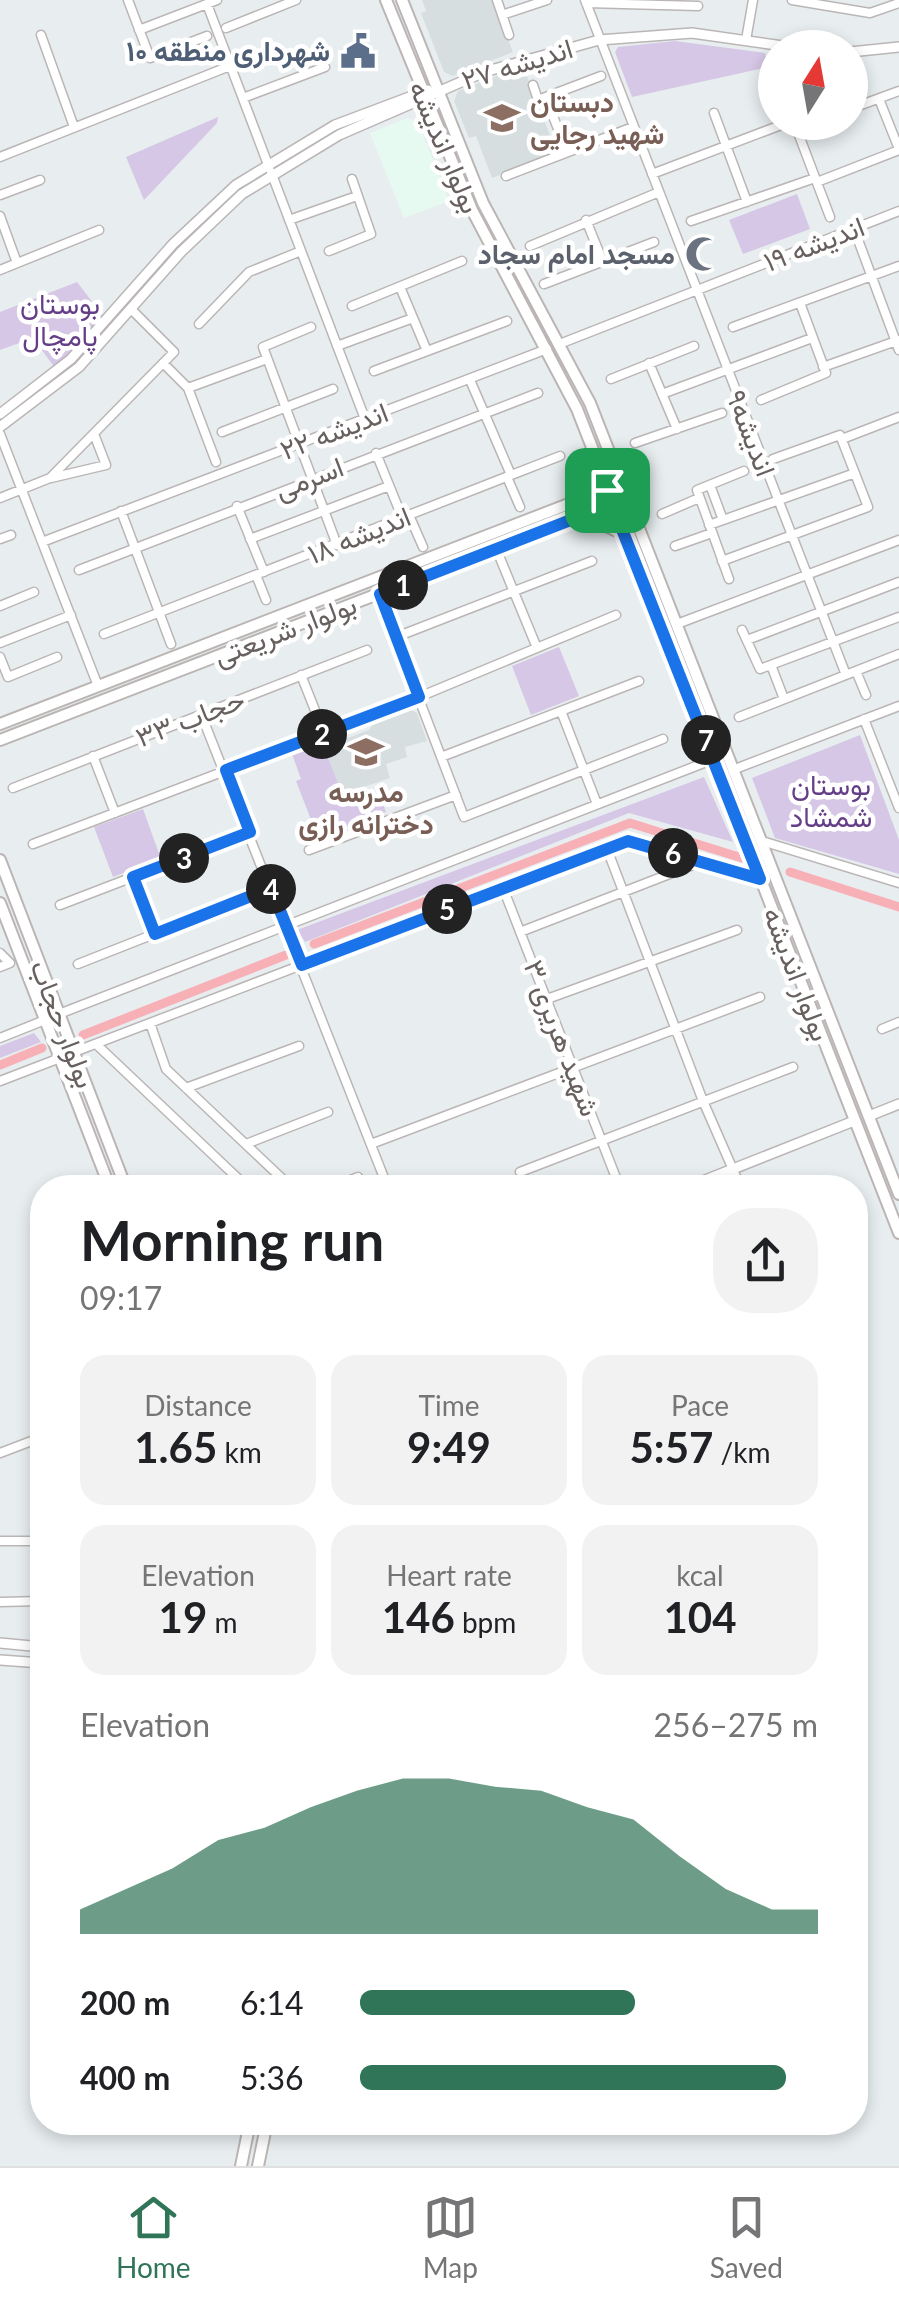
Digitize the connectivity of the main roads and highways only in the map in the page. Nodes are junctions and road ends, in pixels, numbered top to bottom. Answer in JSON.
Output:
{"nodes":[{"id":1,"x":386,"y":0,"type":"edge"},
{"id":2,"x":402,"y":0,"type":"edge"},
{"id":3,"x":597,"y":464,"type":"junction"},
{"id":4,"x":621,"y":484,"type":"junction"},
{"id":5,"x":607,"y":490,"type":"junction"},
{"id":6,"x":626,"y":498,"type":"junction"},
{"id":7,"x":577,"y":502,"type":"junction"},
{"id":8,"x":612,"y":504,"type":"junction"},
{"id":9,"x":584,"y":515,"type":"junction"},
{"id":10,"x":624,"y":535,"type":"junction"},
{"id":11,"x":0,"y":724,"type":"edge"},
{"id":12,"x":0,"y":740,"type":"edge"},
{"id":13,"x":0,"y":860,"type":"edge"},
{"id":14,"x":0,"y":903,"type":"edge"},
{"id":15,"x":868,"y":1116,"type":"junction"},
{"id":16,"x":854,"y":1121,"type":"junction"},
{"id":17,"x":105,"y":1175,"type":"edge"},
{"id":18,"x":121,"y":1175,"type":"edge"},
{"id":19,"x":899,"y":1194,"type":"edge"},
{"id":20,"x":899,"y":1233,"type":"edge"},
{"id":21,"x":247,"y":2135,"type":"edge"},
{"id":22,"x":265,"y":2135,"type":"edge"},
{"id":23,"x":241,"y":2166,"type":"edge"},
{"id":24,"x":258,"y":2166,"type":"edge"}],
"edges":[{"from":1,"to":3,"type":"main road","name":"بولوار اندیشه"},
{"from":2,"to":4,"type":"main road","name":"بولوار اندیشه"},
{"from":3,"to":5,"type":"main road","name":"بولوار اندیشه"},
{"from":3,"to":7,"type":"main road"},
{"from":4,"to":5,"type":"main road","name":"بولوار شریعتی"},
{"from":4,"to":6,"type":"main road","name":"بولوار اندیشه"},
{"from":5,"to":7,"type":"main road","name":"بولوار شریعتی"},
{"from":5,"to":8,"type":"main road","name":"بولوار اندیشه"},
{"from":6,"to":8,"type":"main road","name":"بولوار شریعتی"},
{"from":6,"to":15,"type":"main road","name":"بولوار اندیشه"},
{"from":7,"to":11,"type":"main road","name":"بولوار شریعتی"},
{"from":8,"to":9,"type":"main road","name":"بولوار شریعتی"},
{"from":8,"to":10,"type":"main road","name":"بولوار اندیشه"},
{"from":9,"to":10,"type":"main road"},
{"from":9,"to":12,"type":"main road","name":"بولوار شریعتی"},
{"from":10,"to":16,"type":"main road","name":"بولوار اندیشه"},
{"from":13,"to":18,"type":"main road","name":"بولوار حجاب"},
{"from":14,"to":17,"type":"main road","name":"بولوار حجاب"},
{"from":15,"to":16,"type":"main road"},
{"from":15,"to":19,"type":"main road","name":"بولوار اندیشه"},
{"from":16,"to":20,"type":"main road","name":"بولوار اندیشه"},
{"from":21,"to":23,"type":"main road"},
{"from":22,"to":24,"type":"main road"}]}
